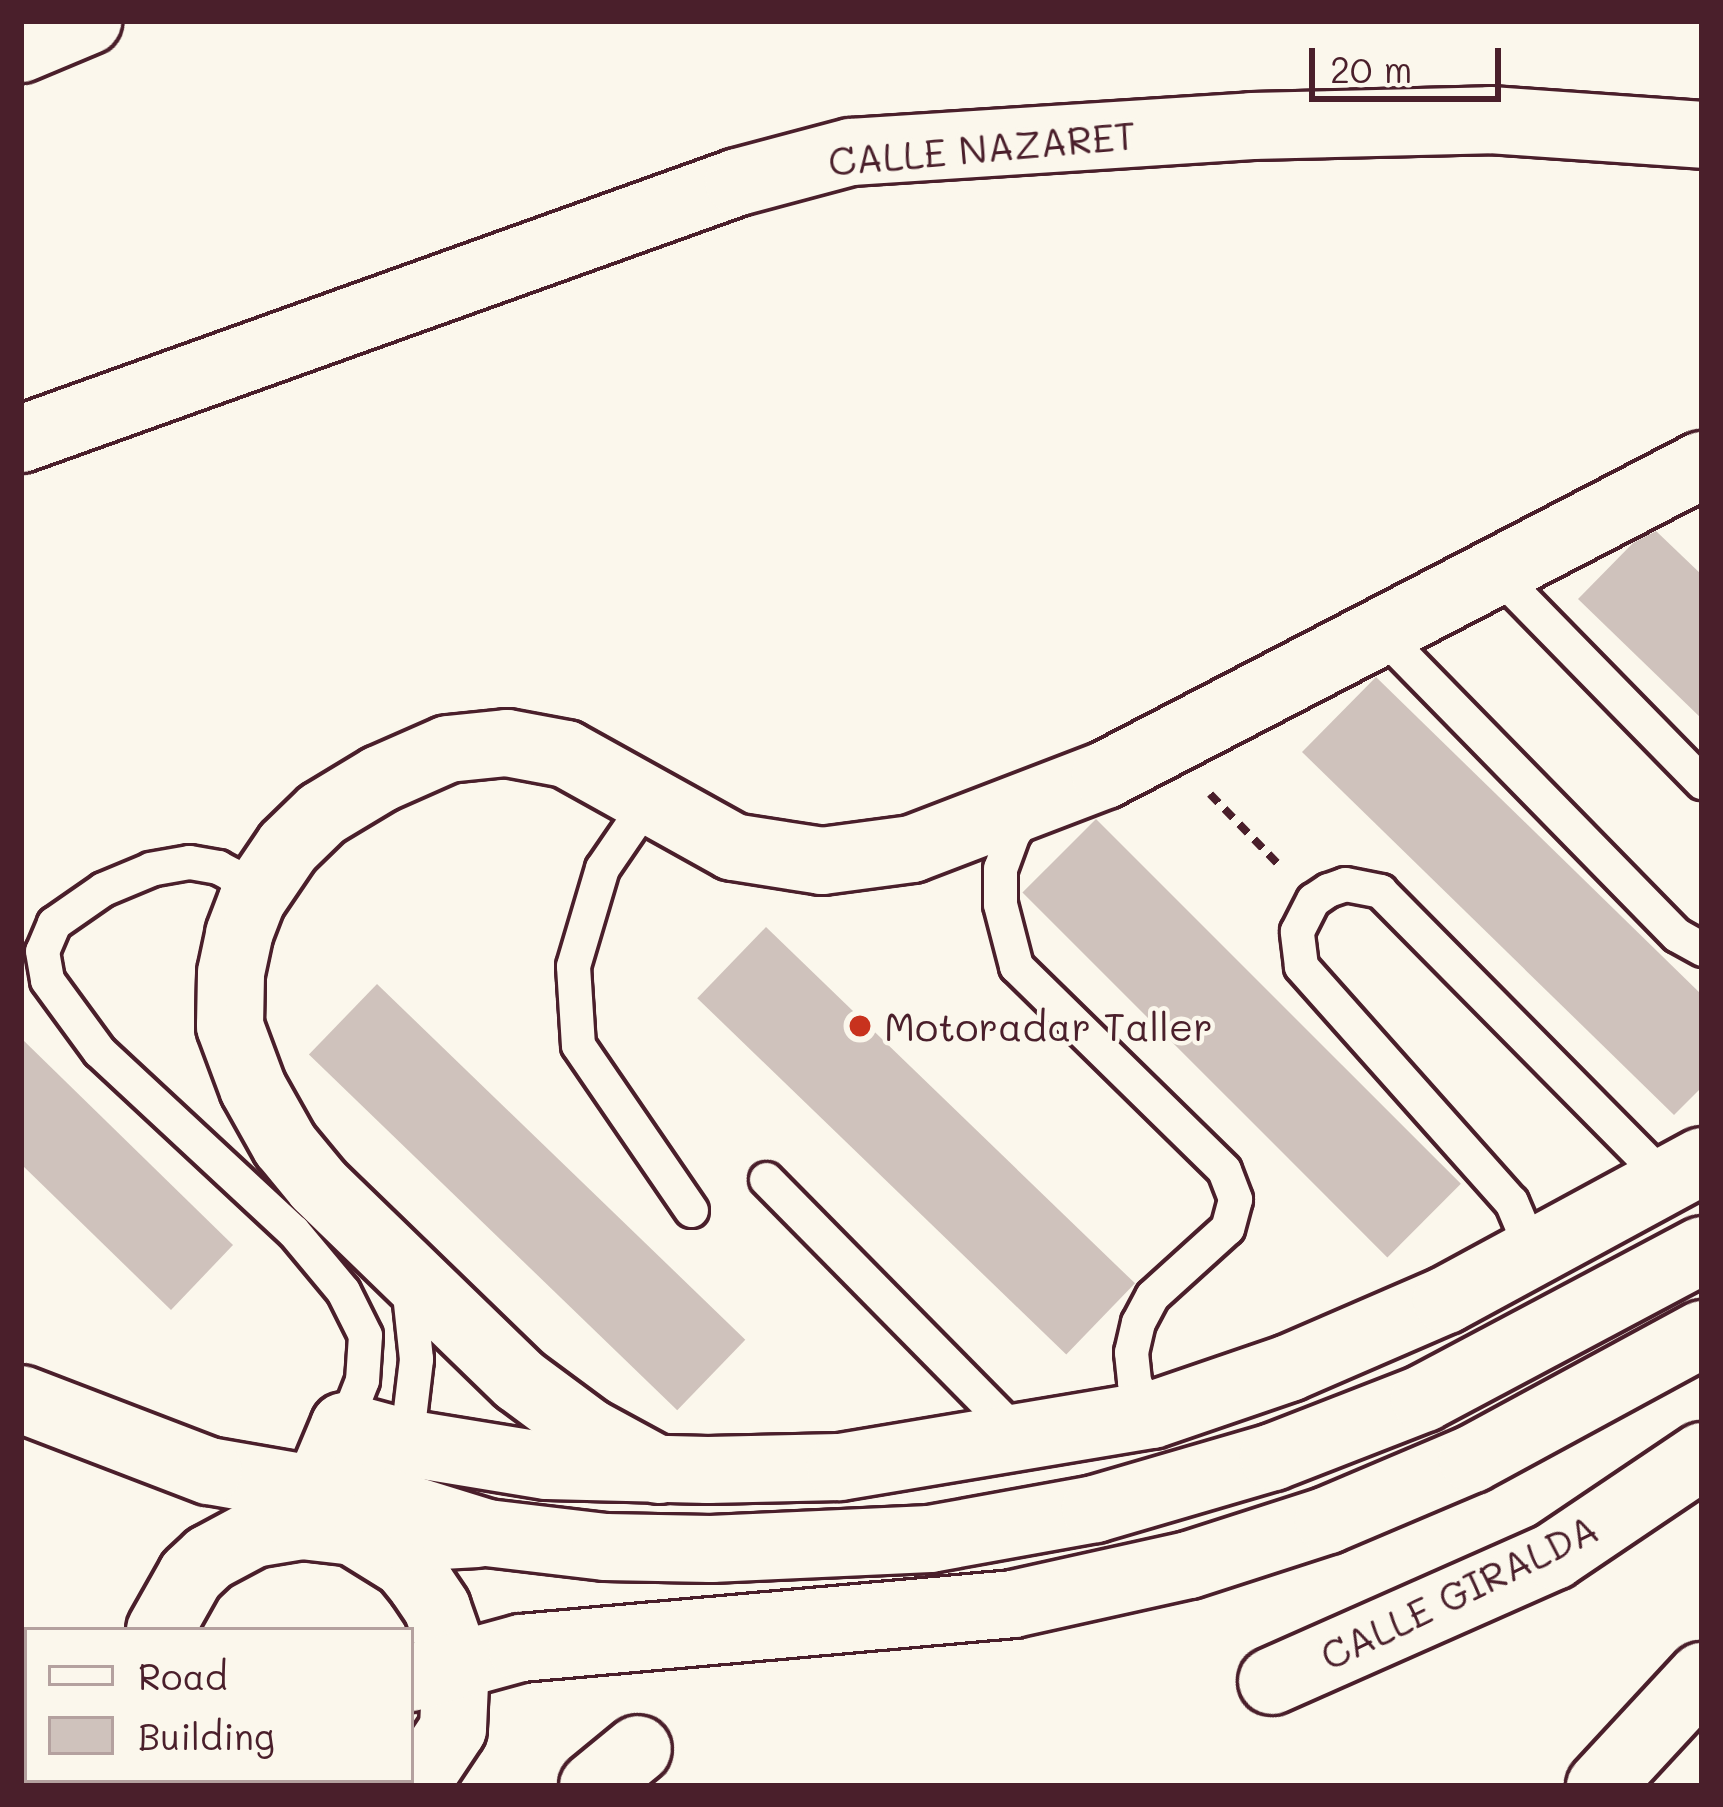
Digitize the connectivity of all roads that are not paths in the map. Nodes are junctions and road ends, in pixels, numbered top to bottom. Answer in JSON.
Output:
{"nodes":[{"id":1,"x":88,"y":21,"type":"edge"},
{"id":2,"x":21,"y":49,"type":"edge"},
{"id":3,"x":1702,"y":135,"type":"edge"},
{"id":4,"x":21,"y":439,"type":"edge"},
{"id":5,"x":1702,"y":465,"type":"edge"},
{"id":6,"x":1497,"y":573,"type":"junction"},
{"id":7,"x":1380,"y":632,"type":"junction"},
{"id":8,"x":1702,"y":782,"type":"edge"},
{"id":9,"x":650,"y":798,"type":"junction"},
{"id":10,"x":1035,"y":804,"type":"junction"},
{"id":11,"x":252,"y":900,"type":"junction"},
{"id":12,"x":1702,"y":949,"type":"edge"},
{"id":13,"x":1685,"y":1171,"type":"edge"},
{"id":14,"x":766,"y":1180,"type":"dead end"},
{"id":15,"x":691,"y":1210,"type":"dead end"},
{"id":16,"x":1702,"y":1250,"type":"edge"},
{"id":17,"x":1515,"y":1264,"type":"junction"},
{"id":18,"x":402,"y":1265,"type":"junction"},
{"id":19,"x":1702,"y":1334,"type":"edge"},
{"id":20,"x":21,"y":1400,"type":"edge"},
{"id":21,"x":1152,"y":1415,"type":"junction"},
{"id":22,"x":344,"y":1426,"type":"joint"},
{"id":23,"x":1022,"y":1440,"type":"junction"},
{"id":24,"x":1702,"y":1456,"type":"edge"},
{"id":25,"x":547,"y":1466,"type":"junction"},
{"id":26,"x":659,"y":1470,"type":"junction"},
{"id":27,"x":354,"y":1499,"type":"junction"},
{"id":28,"x":711,"y":1549,"type":"junction"},
{"id":29,"x":161,"y":1627,"type":"edge"},
{"id":30,"x":434,"y":1670,"type":"edge"},
{"id":31,"x":1272,"y":1681,"type":"dead end"},
{"id":32,"x":1692,"y":1708,"type":"edge"},
{"id":33,"x":436,"y":1774,"type":"edge"},
{"id":34,"x":1600,"y":1786,"type":"edge"}],
"edges":[{"from":1,"to":2,"type":"main road"},
{"from":3,"to":4,"type":"main road","name":"CALLE NAZARET"},
{"from":5,"to":6,"type":"main road"},
{"from":6,"to":7,"type":"main road"},
{"from":6,"to":8,"type":"lane"},
{"from":7,"to":10,"type":"main road"},
{"from":7,"to":12,"type":"lane"},
{"from":9,"to":10,"type":"main road"},
{"from":9,"to":11,"type":"main road"},
{"from":9,"to":15,"type":"lane"},
{"from":10,"to":21,"type":"lane"},
{"from":11,"to":18,"type":"main road"},
{"from":11,"to":22,"type":"lane"},
{"from":13,"to":17,"type":"main road"},
{"from":13,"to":17,"type":"lane"},
{"from":14,"to":23,"type":"lane"},
{"from":16,"to":28,"type":"main road"},
{"from":17,"to":21,"type":"main road"},
{"from":18,"to":26,"type":"main road"},
{"from":18,"to":27,"type":"lane"},
{"from":19,"to":30,"type":"main road"},
{"from":20,"to":27,"type":"main road"},
{"from":21,"to":23,"type":"main road"},
{"from":22,"to":27,"type":"main road"},
{"from":23,"to":26,"type":"main road"},
{"from":24,"to":31,"type":"main road","name":"CALLE GIRALDA"},
{"from":25,"to":26,"type":"main road"},
{"from":25,"to":27,"type":"main road"},
{"from":25,"to":28,"type":"main road"},
{"from":27,"to":28,"type":"main road"},
{"from":27,"to":29,"type":"main road"},
{"from":27,"to":30,"type":"main road"},
{"from":30,"to":33,"type":"main road"},
{"from":32,"to":34,"type":"main road"}]}
